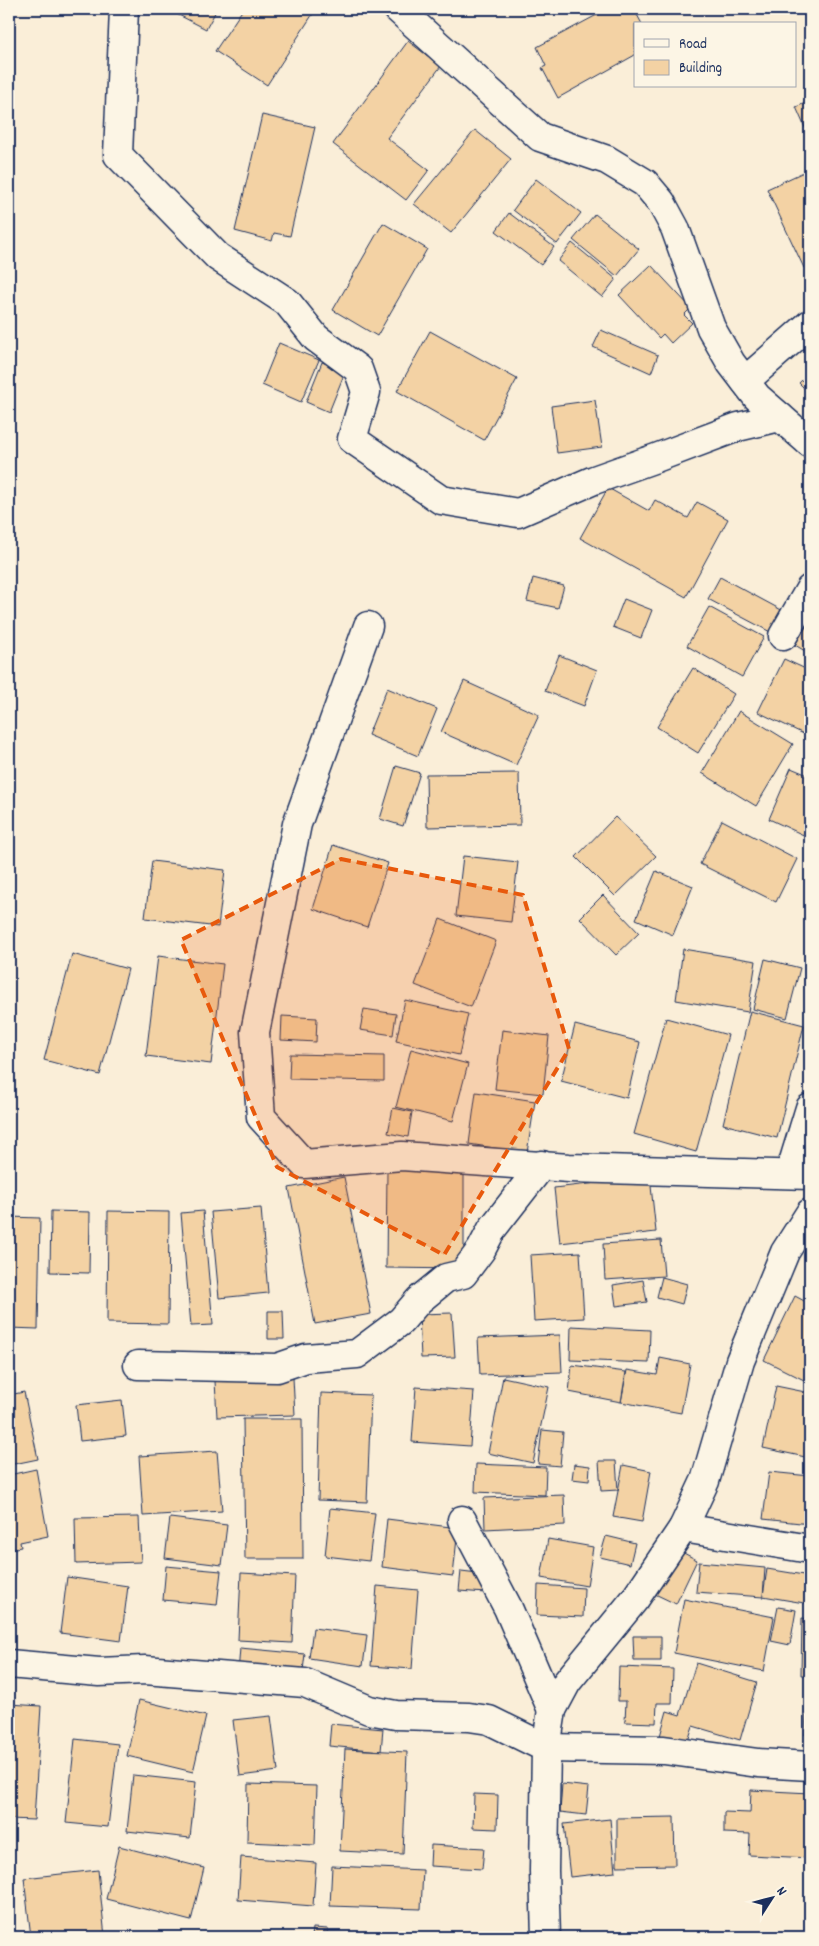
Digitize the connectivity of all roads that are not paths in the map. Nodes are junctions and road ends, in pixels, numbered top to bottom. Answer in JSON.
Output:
{"nodes":[{"id":1,"x":124,"y":9,"type":"edge"},
{"id":2,"x":398,"y":9,"type":"edge"},
{"id":3,"x":810,"y":324,"type":"edge"},
{"id":4,"x":745,"y":380,"type":"junction"},
{"id":5,"x":780,"y":417,"type":"junction"},
{"id":6,"x":810,"y":443,"type":"edge"},
{"id":7,"x":810,"y":589,"type":"edge"},
{"id":8,"x":368,"y":626,"type":"dead end"},
{"id":9,"x":783,"y":636,"type":"dead end"},
{"id":10,"x":810,"y":1108,"type":"edge"},
{"id":11,"x":542,"y":1166,"type":"junction"},
{"id":12,"x":800,"y":1174,"type":"edge"},
{"id":13,"x":810,"y":1213,"type":"edge"},
{"id":14,"x":138,"y":1365,"type":"dead end"},
{"id":15,"x":462,"y":1520,"type":"dead end"},
{"id":16,"x":683,"y":1528,"type":"junction"},
{"id":17,"x":810,"y":1549,"type":"edge"},
{"id":18,"x":9,"y":1664,"type":"edge"},
{"id":19,"x":552,"y":1710,"type":"junction"},
{"id":20,"x":546,"y":1748,"type":"junction"},
{"id":21,"x":810,"y":1766,"type":"edge"},
{"id":22,"x":546,"y":1937,"type":"edge"}],
"edges":[{"from":1,"to":5,"type":"street"},
{"from":2,"to":4,"type":"street"},
{"from":3,"to":4,"type":"street"},
{"from":4,"to":5,"type":"street"},
{"from":5,"to":6,"type":"street"},
{"from":7,"to":9,"type":"street"},
{"from":8,"to":11,"type":"street"},
{"from":10,"to":12,"type":"street"},
{"from":11,"to":12,"type":"street"},
{"from":11,"to":14,"type":"street"},
{"from":13,"to":16,"type":"street"},
{"from":15,"to":19,"type":"street"},
{"from":16,"to":17,"type":"street"},
{"from":16,"to":19,"type":"street"},
{"from":18,"to":20,"type":"street"},
{"from":19,"to":20,"type":"street"},
{"from":20,"to":21,"type":"street"},
{"from":20,"to":22,"type":"street"}]}
